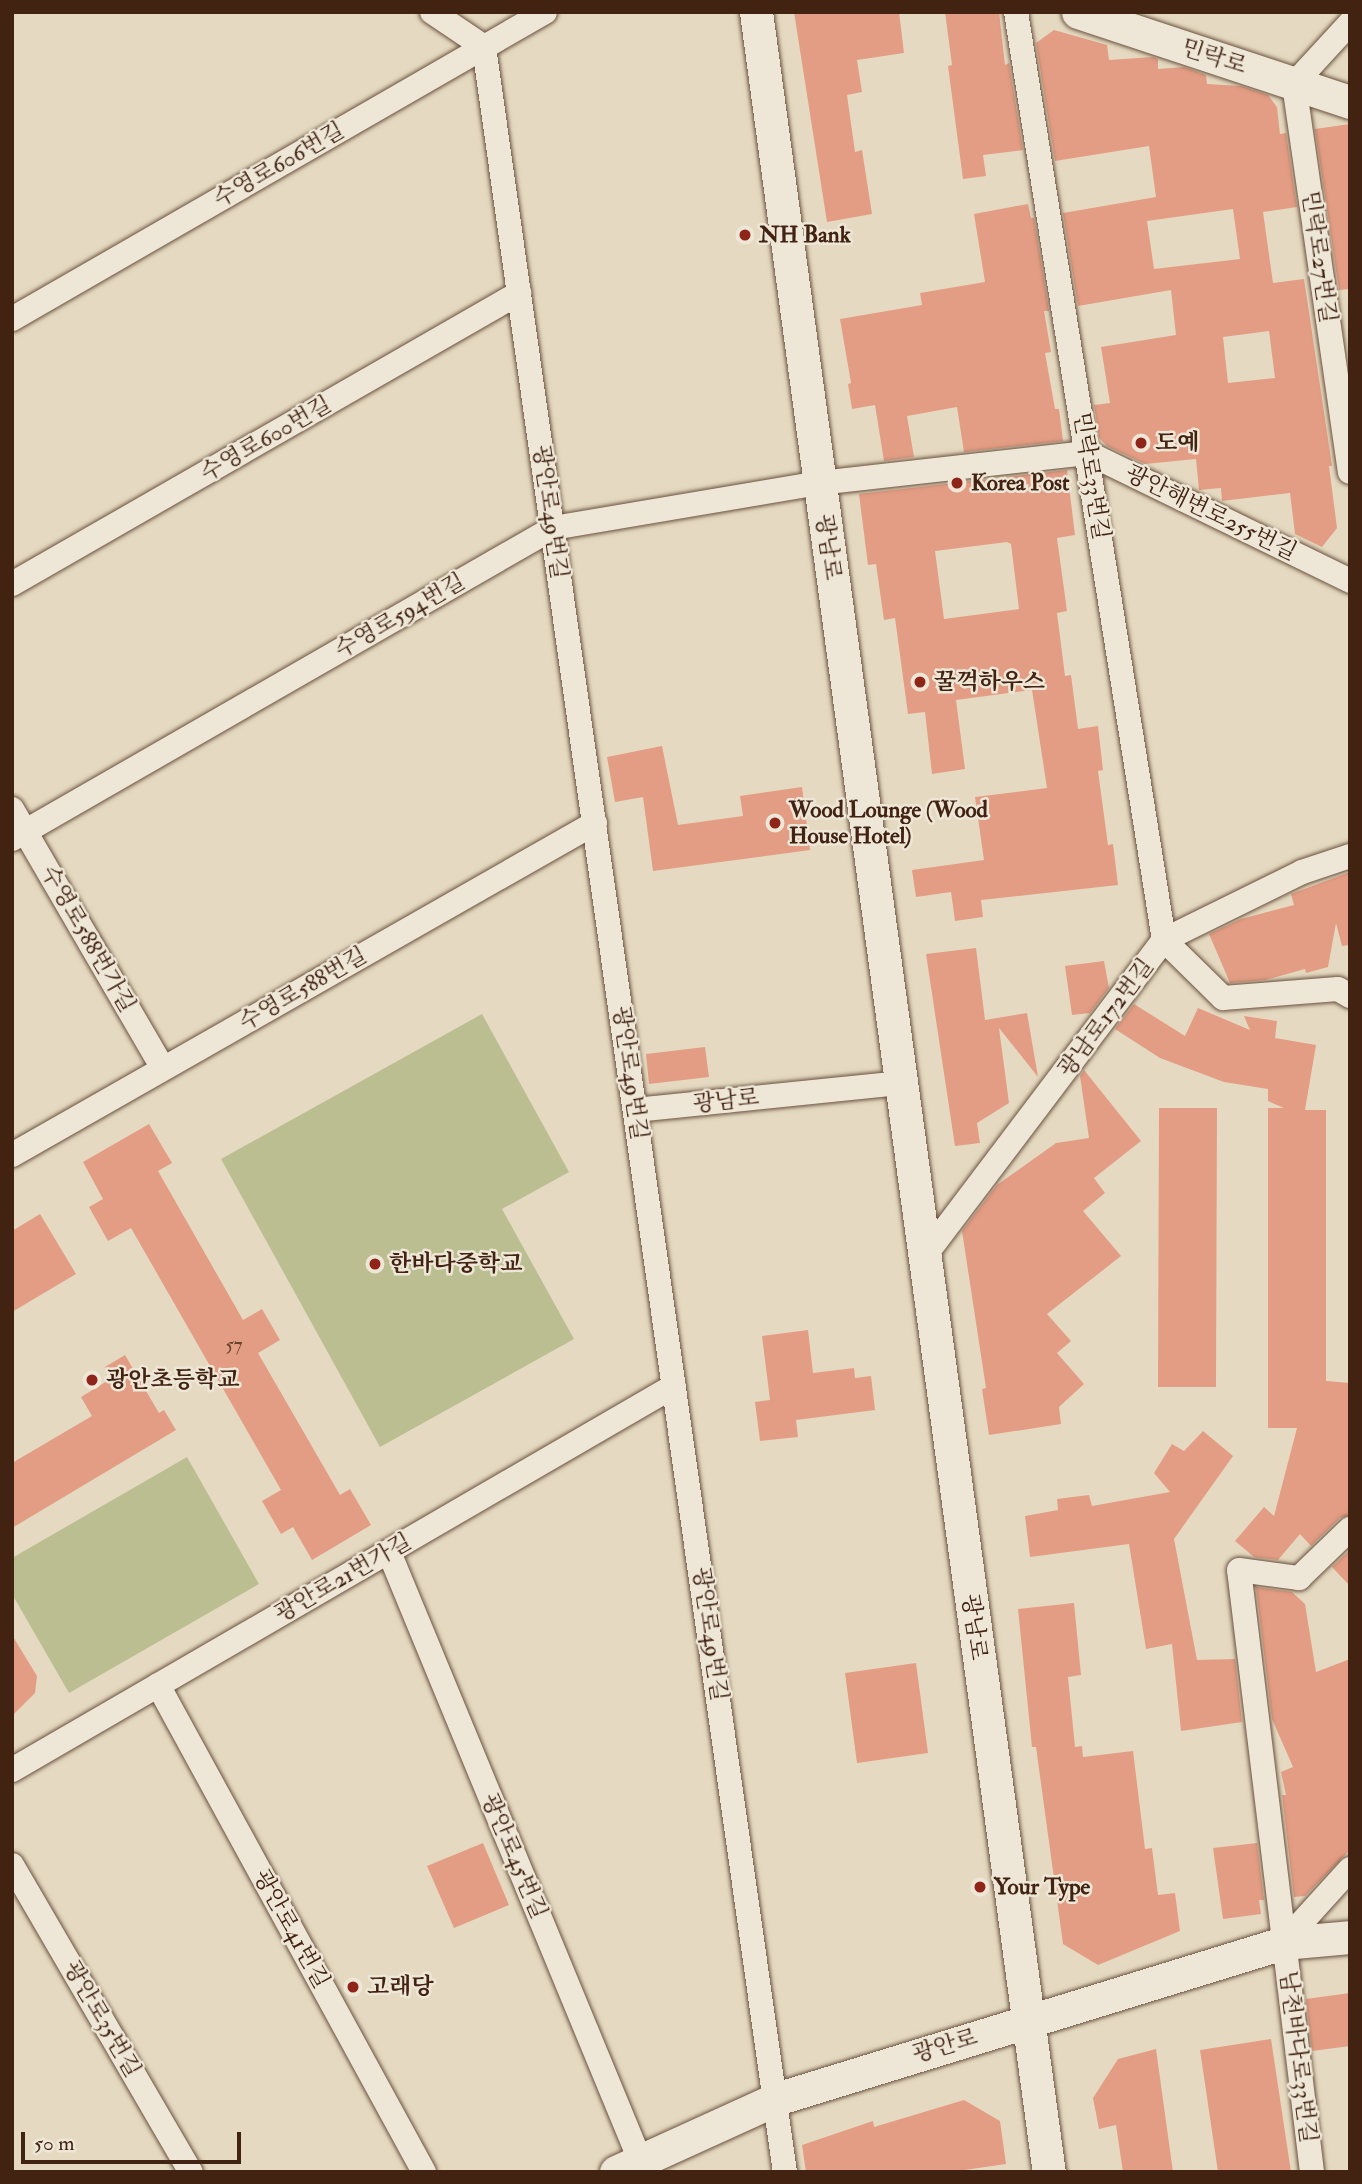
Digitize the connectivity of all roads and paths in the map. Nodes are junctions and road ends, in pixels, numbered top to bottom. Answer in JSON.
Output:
{"nodes":[{"id":1,"x":432,"y":12,"type":"edge"},
{"id":2,"x":545,"y":12,"type":"edge"},
{"id":3,"x":756,"y":12,"type":"edge"},
{"id":4,"x":1016,"y":12,"type":"edge"},
{"id":5,"x":1078,"y":12,"type":"edge"},
{"id":6,"x":1350,"y":23,"type":"edge"},
{"id":7,"x":484,"y":47,"type":"junction"},
{"id":8,"x":1294,"y":84,"type":"junction"},
{"id":9,"x":1350,"y":102,"type":"edge"},
{"id":10,"x":519,"y":293,"type":"junction"},
{"id":11,"x":12,"y":319,"type":"edge"},
{"id":12,"x":1088,"y":453,"type":"junction"},
{"id":13,"x":1350,"y":472,"type":"edge"},
{"id":14,"x":820,"y":483,"type":"junction"},
{"id":15,"x":553,"y":528,"type":"junction"},
{"id":16,"x":1350,"y":581,"type":"edge"},
{"id":17,"x":12,"y":584,"type":"edge"},
{"id":18,"x":12,"y":809,"type":"edge"},
{"id":19,"x":595,"y":823,"type":"junction"},
{"id":20,"x":19,"y":835,"type":"edge"},
{"id":21,"x":1350,"y":856,"type":"edge"},
{"id":22,"x":1164,"y":940,"type":"junction"},
{"id":23,"x":1350,"y":996,"type":"edge"},
{"id":24,"x":163,"y":1069,"type":"junction"},
{"id":25,"x":901,"y":1083,"type":"junction"},
{"id":26,"x":635,"y":1110,"type":"junction"},
{"id":27,"x":12,"y":1154,"type":"edge"},
{"id":28,"x":924,"y":1257,"type":"junction"},
{"id":29,"x":674,"y":1386,"type":"junction"},
{"id":30,"x":1350,"y":1529,"type":"edge"},
{"id":31,"x":389,"y":1552,"type":"junction"},
{"id":32,"x":158,"y":1685,"type":"junction"},
{"id":33,"x":12,"y":1770,"type":"edge"},
{"id":34,"x":12,"y":1865,"type":"edge"},
{"id":35,"x":1350,"y":1869,"type":"edge"},
{"id":36,"x":1350,"y":1937,"type":"edge"},
{"id":37,"x":1283,"y":1943,"type":"junction"},
{"id":38,"x":1028,"y":2022,"type":"junction"},
{"id":39,"x":776,"y":2099,"type":"junction"},
{"id":40,"x":628,"y":2166,"type":"edge"},
{"id":41,"x":191,"y":2172,"type":"edge"},
{"id":42,"x":424,"y":2172,"type":"edge"},
{"id":43,"x":785,"y":2172,"type":"edge"},
{"id":44,"x":1049,"y":2172,"type":"edge"},
{"id":45,"x":1312,"y":2172,"type":"edge"}],
"edges":[{"from":1,"to":7,"type":"street"},
{"from":2,"to":7,"type":"street","name":"수영로606번길"},
{"from":3,"to":14,"type":"main road","name":"광남로"},
{"from":4,"to":12,"type":"street","name":"민락로33번길"},
{"from":5,"to":8,"type":"main road","name":"민락로"},
{"from":6,"to":8,"type":"street"},
{"from":7,"to":10,"type":"street","name":"광안로49번길"},
{"from":7,"to":11,"type":"street","name":"수영로606번길"},
{"from":8,"to":9,"type":"main road","name":"민락로"},
{"from":8,"to":13,"type":"street","name":"민락로27번길"},
{"from":10,"to":15,"type":"street","name":"광안로49번길"},
{"from":10,"to":17,"type":"street","name":"수영로600번길"},
{"from":12,"to":14,"type":"street"},
{"from":12,"to":16,"type":"street","name":"광안해변로255번길"},
{"from":12,"to":22,"type":"street","name":"민락로33번길"},
{"from":14,"to":15,"type":"street","name":"수영로594번길"},
{"from":14,"to":25,"type":"main road","name":"광남로"},
{"from":15,"to":19,"type":"street","name":"광안로49번길"},
{"from":15,"to":20,"type":"street","name":"수영로594번길"},
{"from":18,"to":20,"type":"street","name":"수영로588번가길"},
{"from":19,"to":24,"type":"street","name":"수영로588번길"},
{"from":19,"to":26,"type":"street","name":"광안로49번길"},
{"from":20,"to":24,"type":"street","name":"수영로588번가길"},
{"from":21,"to":22,"type":"street","name":"광남로172번길"},
{"from":22,"to":23,"type":"street"},
{"from":22,"to":28,"type":"street","name":"광남로172번길"},
{"from":24,"to":27,"type":"street","name":"수영로588번길"},
{"from":25,"to":26,"type":"street","name":"광남로"},
{"from":25,"to":28,"type":"main road","name":"광남로"},
{"from":26,"to":29,"type":"street","name":"광안로49번길"},
{"from":28,"to":38,"type":"main road","name":"광남로"},
{"from":29,"to":31,"type":"street","name":"광안로21번가길"},
{"from":29,"to":39,"type":"street","name":"광안로49번길"},
{"from":30,"to":37,"type":"street"},
{"from":31,"to":32,"type":"street","name":"광안로21번가길"},
{"from":31,"to":40,"type":"street","name":"광안로45번길"},
{"from":32,"to":33,"type":"street","name":"광안로21번가길"},
{"from":32,"to":42,"type":"street","name":"광안로41번길"},
{"from":34,"to":41,"type":"street","name":"광안로35번길"},
{"from":35,"to":37,"type":"street"},
{"from":36,"to":37,"type":"main road","name":"광안로"},
{"from":37,"to":38,"type":"main road","name":"광안로"},
{"from":37,"to":45,"type":"street","name":"남천바다로33번길"},
{"from":38,"to":39,"type":"main road","name":"광안로"},
{"from":38,"to":44,"type":"main road","name":"광남로"},
{"from":39,"to":40,"type":"main road","name":"광안로"},
{"from":39,"to":43,"type":"street","name":"광안로49번길"}]}
